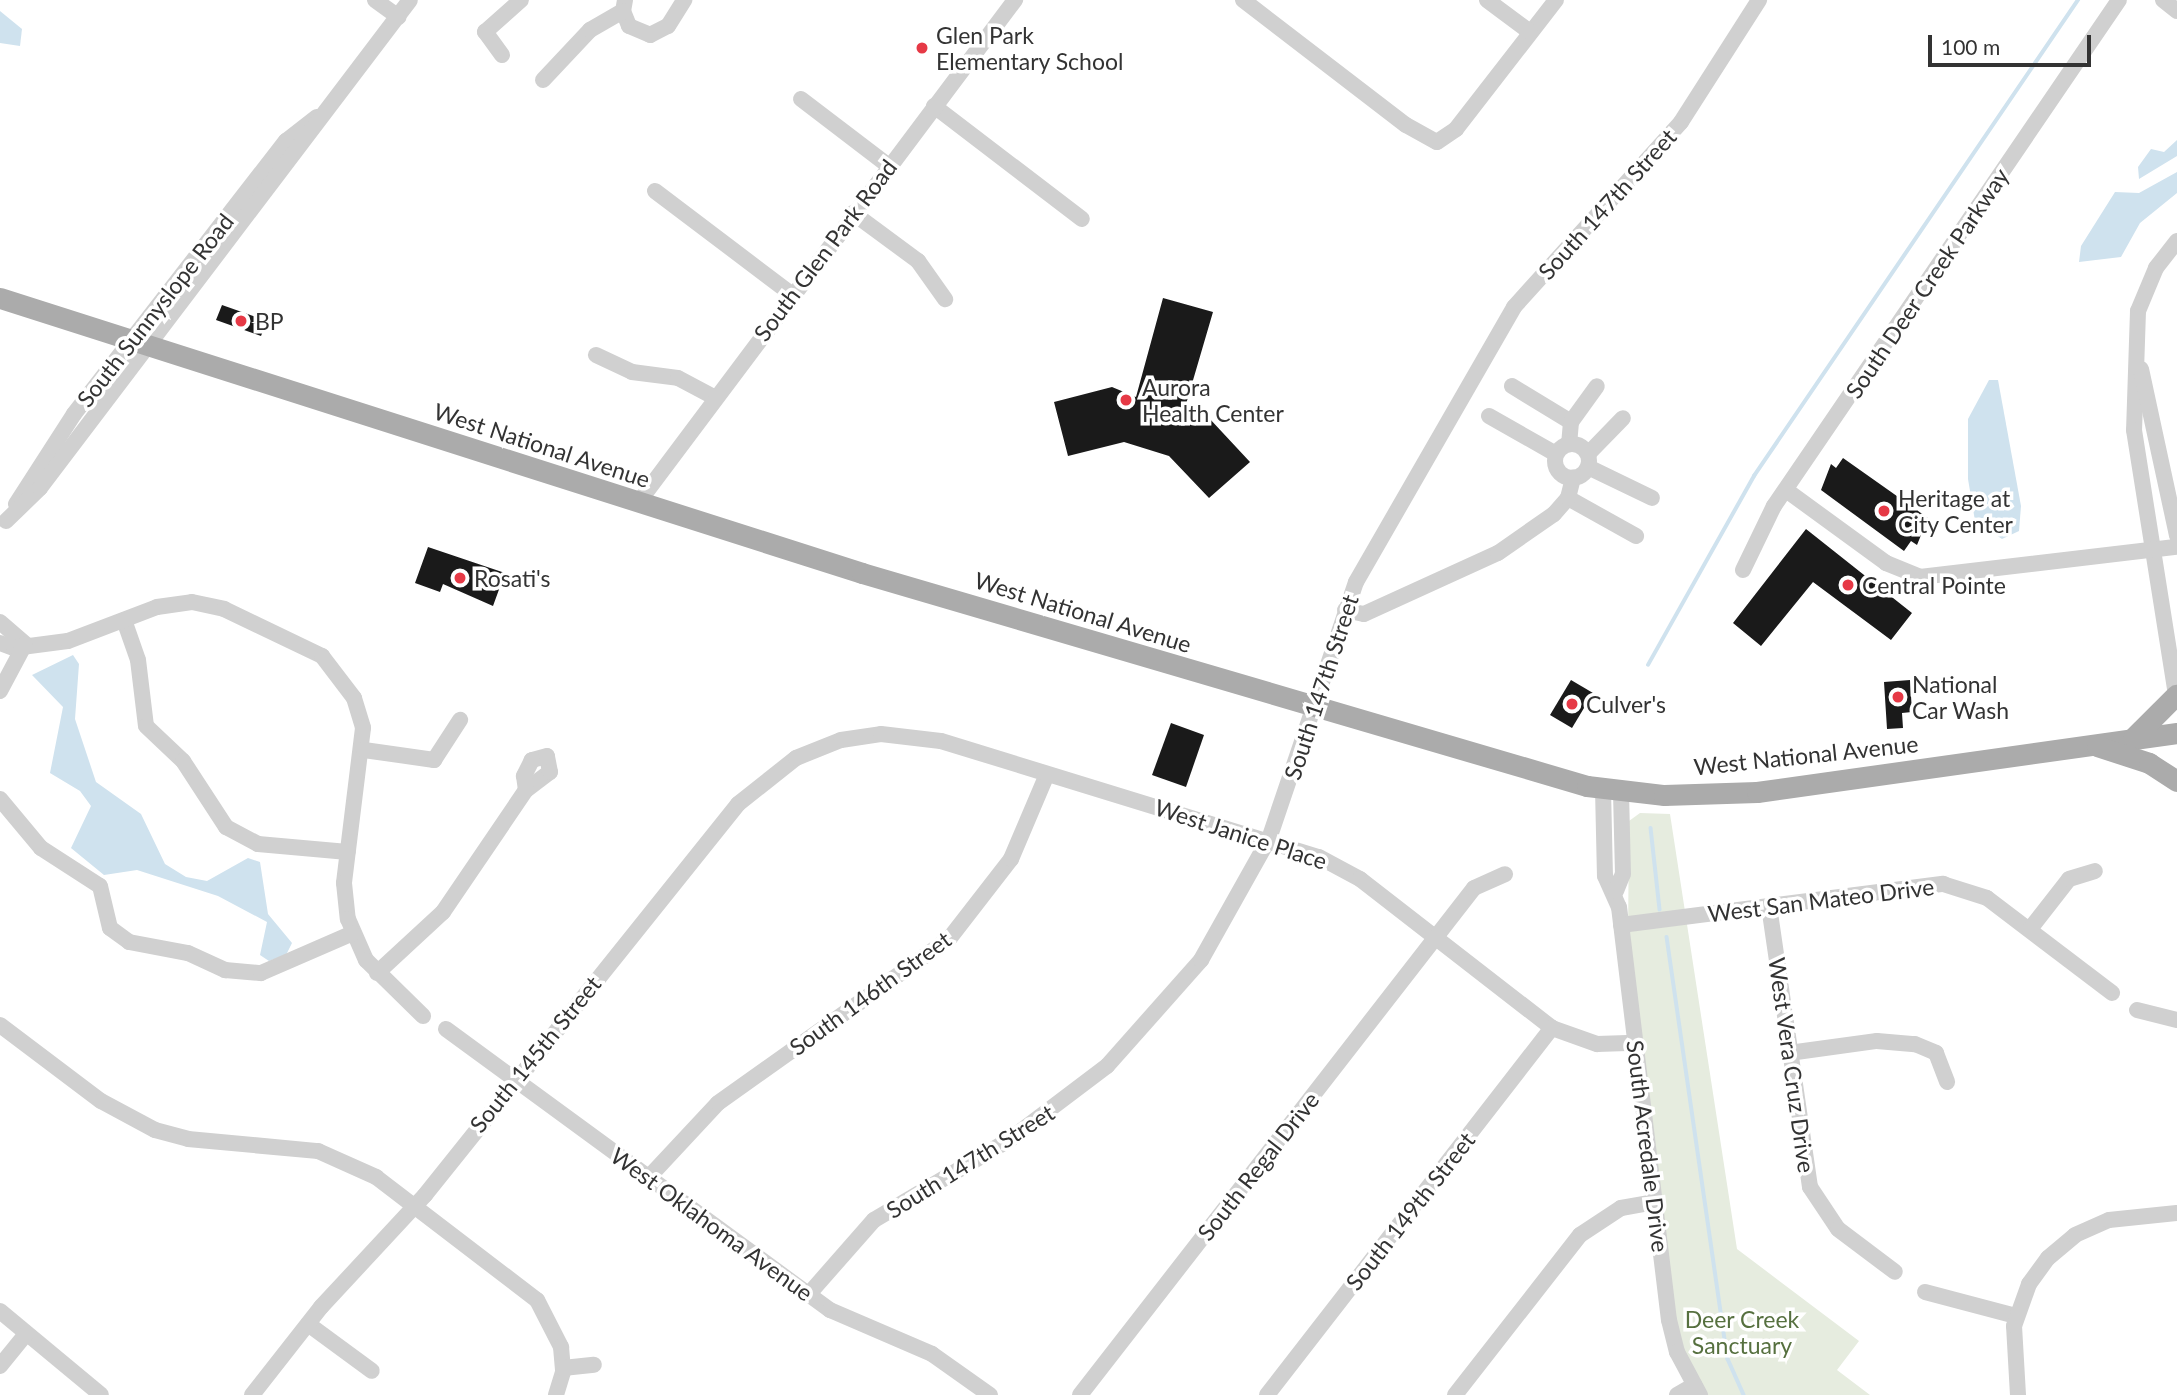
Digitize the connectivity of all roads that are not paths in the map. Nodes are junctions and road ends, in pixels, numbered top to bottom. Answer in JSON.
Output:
{"nodes":[{"id":1,"x":375,"y":0,"type":"edge"},
{"id":2,"x":410,"y":0,"type":"edge"},
{"id":3,"x":521,"y":0,"type":"edge"},
{"id":4,"x":684,"y":0,"type":"edge"},
{"id":5,"x":1015,"y":0,"type":"edge"},
{"id":6,"x":1243,"y":0,"type":"edge"},
{"id":7,"x":1487,"y":0,"type":"edge"},
{"id":8,"x":1556,"y":0,"type":"edge"},
{"id":9,"x":1759,"y":0,"type":"edge"},
{"id":10,"x":2119,"y":0,"type":"edge"},
{"id":11,"x":2163,"y":0,"type":"edge"},
{"id":12,"x":624,"y":6,"type":"edge"},
{"id":13,"x":2177,"y":11,"type":"edge"},
{"id":14,"x":398,"y":17,"type":"junction"},
{"id":15,"x":1531,"y":32,"type":"junction"},
{"id":16,"x":502,"y":55,"type":"dead end"},
{"id":17,"x":543,"y":80,"type":"dead end"},
{"id":18,"x":801,"y":99,"type":"dead end"},
{"id":19,"x":934,"y":106,"type":"junction"},
{"id":20,"x":889,"y":166,"type":"junction"},
{"id":21,"x":656,"y":191,"type":"dead end"},
{"id":22,"x":853,"y":213,"type":"junction"},
{"id":23,"x":1082,"y":219,"type":"dead end"},
{"id":24,"x":2177,"y":241,"type":"edge"},
{"id":25,"x":791,"y":294,"type":"junction"},
{"id":26,"x":0,"y":298,"type":"edge"},
{"id":27,"x":945,"y":299,"type":"dead end"},
{"id":28,"x":139,"y":346,"type":"junction"},
{"id":29,"x":2136,"y":353,"type":"junction"},
{"id":30,"x":596,"y":355,"type":"dead end"},
{"id":31,"x":1512,"y":386,"type":"dead end"},
{"id":32,"x":1597,"y":386,"type":"dead end"},
{"id":33,"x":713,"y":397,"type":"junction"},
{"id":34,"x":1489,"y":415,"type":"dead end"},
{"id":35,"x":1623,"y":418,"type":"dead end"},
{"id":36,"x":1571,"y":422,"type":"junction"},
{"id":37,"x":1563,"y":449,"type":"junction"},
{"id":38,"x":1588,"y":461,"type":"junction"},
{"id":39,"x":1573,"y":478,"type":"junction"},
{"id":40,"x":1786,"y":490,"type":"junction"},
{"id":41,"x":1568,"y":498,"type":"junction"},
{"id":42,"x":1653,"y":498,"type":"dead end"},
{"id":43,"x":638,"y":503,"type":"junction"},
{"id":44,"x":3,"y":525,"type":"edge"},
{"id":45,"x":1636,"y":536,"type":"dead end"},
{"id":46,"x":2177,"y":536,"type":"edge"},
{"id":47,"x":2177,"y":547,"type":"edge"},
{"id":48,"x":2150,"y":551,"type":"junction"},
{"id":49,"x":1743,"y":570,"type":"dead end"},
{"id":50,"x":1345,"y":610,"type":"junction"},
{"id":51,"x":124,"y":621,"type":"junction"},
{"id":52,"x":0,"y":622,"type":"edge"},
{"id":53,"x":0,"y":643,"type":"edge"},
{"id":54,"x":25,"y":644,"type":"junction"},
{"id":55,"x":0,"y":691,"type":"edge"},
{"id":56,"x":2176,"y":699,"type":"edge"},
{"id":57,"x":1315,"y":711,"type":"junction"},
{"id":58,"x":460,"y":720,"type":"dead end"},
{"id":59,"x":2177,"y":733,"type":"edge"},
{"id":60,"x":841,"y":740,"type":"joint"},
{"id":61,"x":2131,"y":740,"type":"junction"},
{"id":62,"x":2097,"y":746,"type":"junction"},
{"id":63,"x":364,"y":750,"type":"junction"},
{"id":64,"x":1047,"y":774,"type":"junction"},
{"id":65,"x":2177,"y":780,"type":"edge"},
{"id":66,"x":526,"y":790,"type":"dead end"},
{"id":67,"x":1612,"y":791,"type":"junction"},
{"id":68,"x":0,"y":799,"type":"edge"},
{"id":69,"x":1269,"y":839,"type":"junction"},
{"id":70,"x":348,"y":852,"type":"junction"},
{"id":71,"x":2095,"y":871,"type":"dead end"},
{"id":72,"x":1505,"y":874,"type":"dead end"},
{"id":73,"x":1769,"y":906,"type":"junction"},
{"id":74,"x":1621,"y":925,"type":"junction"},
{"id":75,"x":2030,"y":929,"type":"junction"},
{"id":76,"x":353,"y":933,"type":"junction"},
{"id":77,"x":1435,"y":937,"type":"junction"},
{"id":78,"x":377,"y":973,"type":"junction"},
{"id":79,"x":2112,"y":993,"type":"dead end"},
{"id":80,"x":2137,"y":1010,"type":"dead end"},
{"id":81,"x":423,"y":1016,"type":"dead end"},
{"id":82,"x":2177,"y":1020,"type":"edge"},
{"id":83,"x":0,"y":1025,"type":"edge"},
{"id":84,"x":446,"y":1028,"type":"dead end"},
{"id":85,"x":1552,"y":1028,"type":"junction"},
{"id":86,"x":1635,"y":1042,"type":"junction"},
{"id":87,"x":1789,"y":1053,"type":"junction"},
{"id":88,"x":513,"y":1078,"type":"junction"},
{"id":89,"x":1947,"y":1082,"type":"dead end"},
{"id":90,"x":649,"y":1177,"type":"junction"},
{"id":91,"x":1655,"y":1202,"type":"junction"},
{"id":92,"x":415,"y":1206,"type":"junction"},
{"id":93,"x":2177,"y":1213,"type":"edge"},
{"id":94,"x":1895,"y":1272,"type":"dead end"},
{"id":95,"x":1925,"y":1292,"type":"dead end"},
{"id":96,"x":808,"y":1295,"type":"junction"},
{"id":97,"x":0,"y":1311,"type":"edge"},
{"id":98,"x":2016,"y":1316,"type":"junction"},
{"id":99,"x":308,"y":1324,"type":"junction"},
{"id":100,"x":25,"y":1335,"type":"junction"},
{"id":101,"x":594,"y":1365,"type":"dead end"},
{"id":102,"x":0,"y":1366,"type":"edge"},
{"id":103,"x":563,"y":1368,"type":"junction"},
{"id":104,"x":372,"y":1371,"type":"dead end"},
{"id":105,"x":1697,"y":1390,"type":"edge"},
{"id":106,"x":101,"y":1395,"type":"edge"},
{"id":107,"x":252,"y":1395,"type":"edge"},
{"id":108,"x":556,"y":1395,"type":"edge"},
{"id":109,"x":990,"y":1395,"type":"edge"},
{"id":110,"x":1080,"y":1395,"type":"edge"},
{"id":111,"x":1267,"y":1395,"type":"edge"},
{"id":112,"x":1455,"y":1395,"type":"edge"},
{"id":113,"x":1677,"y":1395,"type":"edge"},
{"id":114,"x":2018,"y":1395,"type":"edge"}],
"edges":[{"from":1,"to":14,"type":"street"},
{"from":2,"to":14,"type":"street","name":"South Sunnyslope Road"},
{"from":3,"to":16,"type":"street"},
{"from":4,"to":12,"type":"street"},
{"from":5,"to":19,"type":"street","name":"South Glen Park Road"},
{"from":6,"to":15,"type":"street"},
{"from":7,"to":15,"type":"street"},
{"from":8,"to":15,"type":"street"},
{"from":9,"to":50,"type":"street","name":"South 147th Street"},
{"from":10,"to":40,"type":"street","name":"South Deer Creek Parkway"},
{"from":11,"to":13,"type":"street"},
{"from":12,"to":17,"type":"street"},
{"from":14,"to":28,"type":"street","name":"South Sunnyslope Road"},
{"from":18,"to":20,"type":"street"},
{"from":19,"to":20,"type":"street","name":"South Glen Park Road"},
{"from":19,"to":23,"type":"street"},
{"from":20,"to":22,"type":"street","name":"South Glen Park Road"},
{"from":21,"to":25,"type":"street"},
{"from":22,"to":25,"type":"street","name":"South Glen Park Road"},
{"from":22,"to":27,"type":"street"},
{"from":24,"to":29,"type":"street"},
{"from":25,"to":33,"type":"street","name":"South Glen Park Road"},
{"from":26,"to":28,"type":"main road","name":"West National Avenue"},
{"from":28,"to":43,"type":"main road","name":"West National Avenue"},
{"from":28,"to":44,"type":"street","name":"South Sunnyslope Road"},
{"from":29,"to":46,"type":"street"},
{"from":29,"to":48,"type":"street"},
{"from":30,"to":33,"type":"street"},
{"from":31,"to":36,"type":"street"},
{"from":32,"to":36,"type":"street"},
{"from":33,"to":43,"type":"street","name":"South Glen Park Road"},
{"from":34,"to":37,"type":"street"},
{"from":35,"to":38,"type":"street"},
{"from":36,"to":37,"type":"street"},
{"from":37,"to":38,"type":"street"},
{"from":37,"to":39,"type":"street"},
{"from":38,"to":39,"type":"street"},
{"from":38,"to":42,"type":"street"},
{"from":39,"to":41,"type":"street"},
{"from":40,"to":48,"type":"street"},
{"from":40,"to":49,"type":"street","name":"South Deer Creek Parkway"},
{"from":41,"to":45,"type":"street"},
{"from":41,"to":50,"type":"street"},
{"from":43,"to":57,"type":"main road","name":"West National Avenue"},
{"from":47,"to":48,"type":"street"},
{"from":48,"to":56,"type":"street"},
{"from":50,"to":57,"type":"street","name":"South 147th Street"},
{"from":51,"to":54,"type":"street"},
{"from":51,"to":63,"type":"street"},
{"from":51,"to":70,"type":"street"},
{"from":52,"to":54,"type":"street"},
{"from":53,"to":54,"type":"street"},
{"from":54,"to":55,"type":"street"},
{"from":56,"to":61,"type":"main road"},
{"from":57,"to":67,"type":"main road","name":"West National Avenue"},
{"from":57,"to":69,"type":"street","name":"South 147th Street"},
{"from":58,"to":63,"type":"street"},
{"from":59,"to":61,"type":"main road","name":"West National Avenue"},
{"from":60,"to":64,"type":"street","name":"West Janice Place"},
{"from":60,"to":88,"type":"street","name":"South 145th Street"},
{"from":61,"to":62,"type":"main road","name":"West National Avenue"},
{"from":62,"to":65,"type":"main road"},
{"from":62,"to":67,"type":"main road","name":"West National Avenue"},
{"from":63,"to":70,"type":"street"},
{"from":64,"to":69,"type":"street","name":"West Janice Place"},
{"from":64,"to":90,"type":"street","name":"South 146th Street"},
{"from":66,"to":78,"type":"street"},
{"from":67,"to":74,"type":"street","name":"South Acredale Drive"},
{"from":68,"to":76,"type":"street"},
{"from":69,"to":77,"type":"street","name":"West Janice Place"},
{"from":69,"to":96,"type":"street","name":"South 147th Street"},
{"from":70,"to":76,"type":"street"},
{"from":71,"to":75,"type":"street"},
{"from":72,"to":77,"type":"street","name":"South Regal Drive"},
{"from":73,"to":74,"type":"street","name":"West San Mateo Drive"},
{"from":73,"to":75,"type":"street","name":"West San Mateo Drive"},
{"from":73,"to":87,"type":"street","name":"West Vera Cruz Drive"},
{"from":74,"to":86,"type":"street","name":"South Acredale Drive"},
{"from":75,"to":79,"type":"street","name":"West San Mateo Drive"},
{"from":76,"to":78,"type":"street"},
{"from":77,"to":85,"type":"street","name":"West Janice Place"},
{"from":77,"to":110,"type":"street","name":"South Regal Drive"},
{"from":78,"to":81,"type":"street"},
{"from":80,"to":82,"type":"street"},
{"from":83,"to":92,"type":"street"},
{"from":84,"to":88,"type":"street","name":"West Oklahoma Avenue"},
{"from":85,"to":86,"type":"street","name":"West Janice Place"},
{"from":85,"to":111,"type":"street","name":"South 149th Street"},
{"from":86,"to":91,"type":"street","name":"South Acredale Drive"},
{"from":87,"to":89,"type":"street"},
{"from":87,"to":94,"type":"street","name":"West Vera Cruz Drive"},
{"from":88,"to":90,"type":"street","name":"West Oklahoma Avenue"},
{"from":88,"to":92,"type":"street","name":"South 145th Street"},
{"from":90,"to":96,"type":"street","name":"West Oklahoma Avenue"},
{"from":91,"to":105,"type":"street","name":"South Acredale Drive"},
{"from":91,"to":112,"type":"street"},
{"from":92,"to":99,"type":"street","name":"South 145th Street"},
{"from":92,"to":103,"type":"street"},
{"from":93,"to":98,"type":"street"},
{"from":95,"to":98,"type":"street"},
{"from":96,"to":109,"type":"street","name":"West Oklahoma Avenue"},
{"from":97,"to":100,"type":"street"},
{"from":98,"to":114,"type":"street"},
{"from":99,"to":104,"type":"street"},
{"from":99,"to":107,"type":"street","name":"South 145th Street"},
{"from":100,"to":102,"type":"street"},
{"from":100,"to":106,"type":"street"},
{"from":101,"to":103,"type":"street"},
{"from":103,"to":108,"type":"street"},
{"from":105,"to":113,"type":"street"}]}
